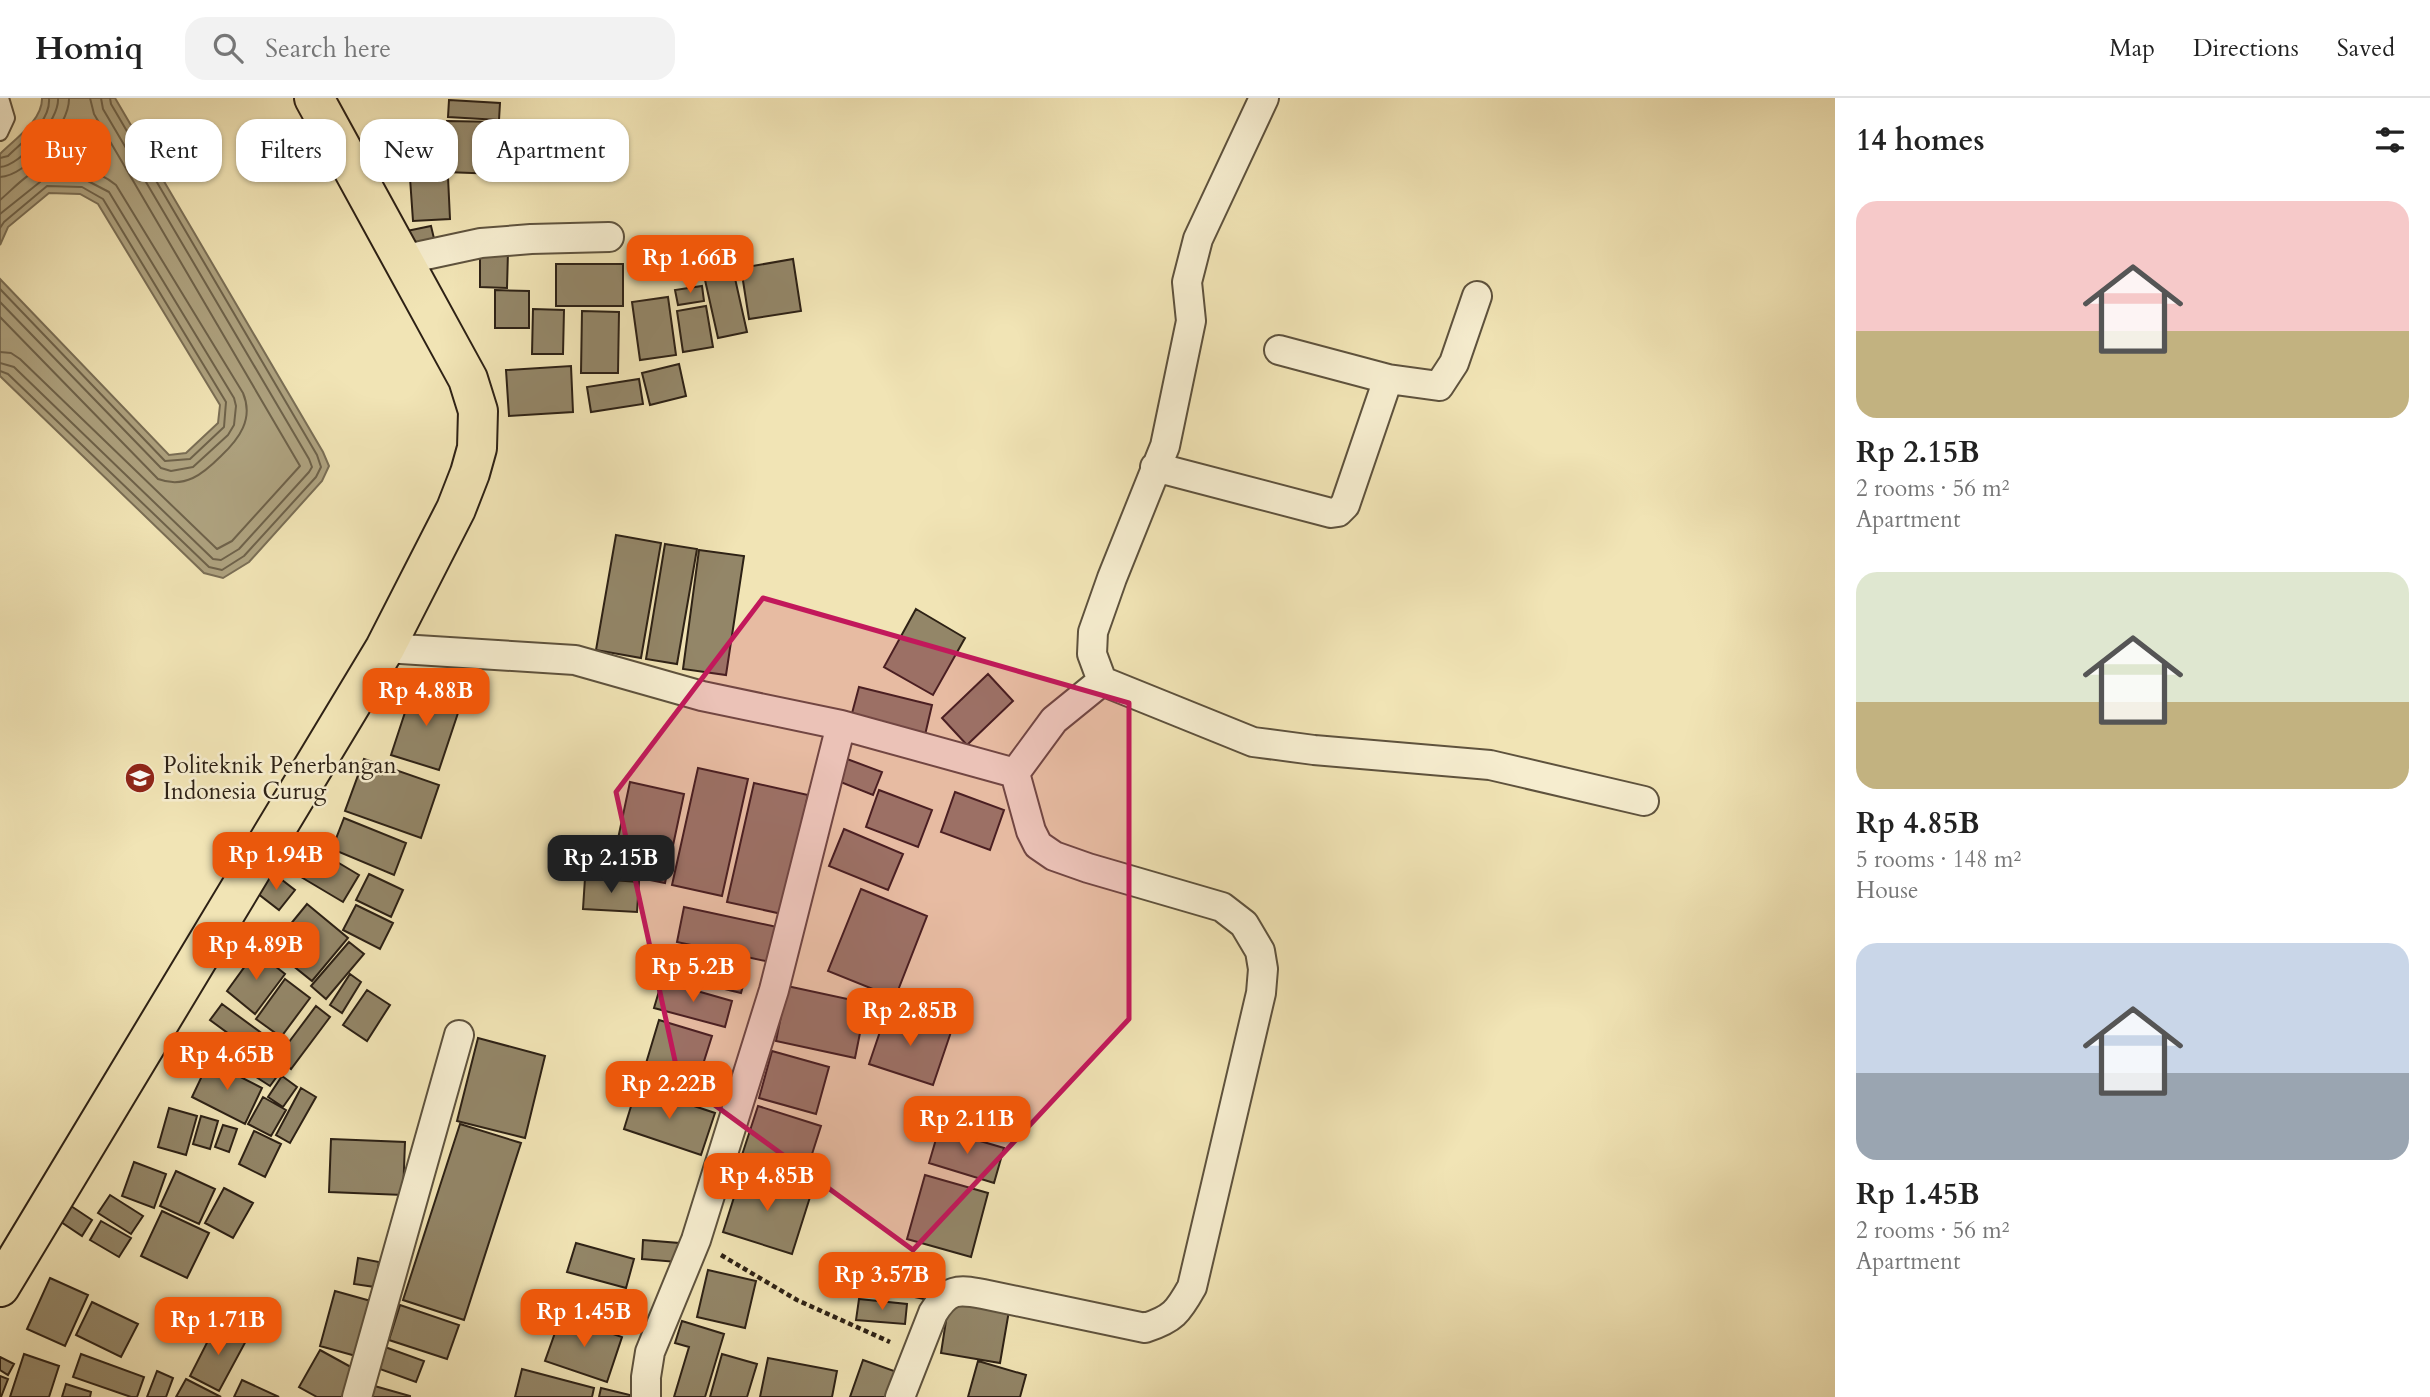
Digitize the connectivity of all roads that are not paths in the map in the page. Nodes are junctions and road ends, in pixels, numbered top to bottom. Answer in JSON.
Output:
{"nodes":[{"id":1,"x":1,"y":98,"type":"edge"},
{"id":2,"x":314,"y":98,"type":"edge"},
{"id":3,"x":1264,"y":98,"type":"edge"},
{"id":4,"x":0,"y":133,"type":"edge"},
{"id":5,"x":609,"y":237,"type":"dead end"},
{"id":6,"x":402,"y":260,"type":"junction"},
{"id":7,"x":1477,"y":296,"type":"dead end"},
{"id":8,"x":1279,"y":350,"type":"dead end"},
{"id":9,"x":1388,"y":379,"type":"junction"},
{"id":10,"x":1155,"y":467,"type":"junction"},
{"id":11,"x":385,"y":648,"type":"junction"},
{"id":12,"x":1102,"y":681,"type":"junction"},
{"id":13,"x":841,"y":725,"type":"junction"},
{"id":14,"x":1015,"y":773,"type":"junction"},
{"id":15,"x":1644,"y":802,"type":"dead end"},
{"id":16,"x":459,"y":1035,"type":"dead end"},
{"id":17,"x":0,"y":1287,"type":"edge"},
{"id":18,"x":357,"y":1397,"type":"edge"},
{"id":19,"x":646,"y":1397,"type":"edge"},
{"id":20,"x":900,"y":1397,"type":"edge"}],
"edges":[{"from":1,"to":4,"type":"lane"},
{"from":2,"to":6,"type":"main road"},
{"from":3,"to":10,"type":"street"},
{"from":5,"to":6,"type":"street"},
{"from":6,"to":11,"type":"main road"},
{"from":7,"to":9,"type":"street"},
{"from":8,"to":9,"type":"street"},
{"from":9,"to":10,"type":"street"},
{"from":10,"to":12,"type":"street"},
{"from":11,"to":13,"type":"street"},
{"from":11,"to":17,"type":"main road"},
{"from":12,"to":14,"type":"street"},
{"from":12,"to":15,"type":"street"},
{"from":13,"to":14,"type":"street"},
{"from":13,"to":19,"type":"street"},
{"from":14,"to":20,"type":"street"},
{"from":16,"to":18,"type":"street"}]}
